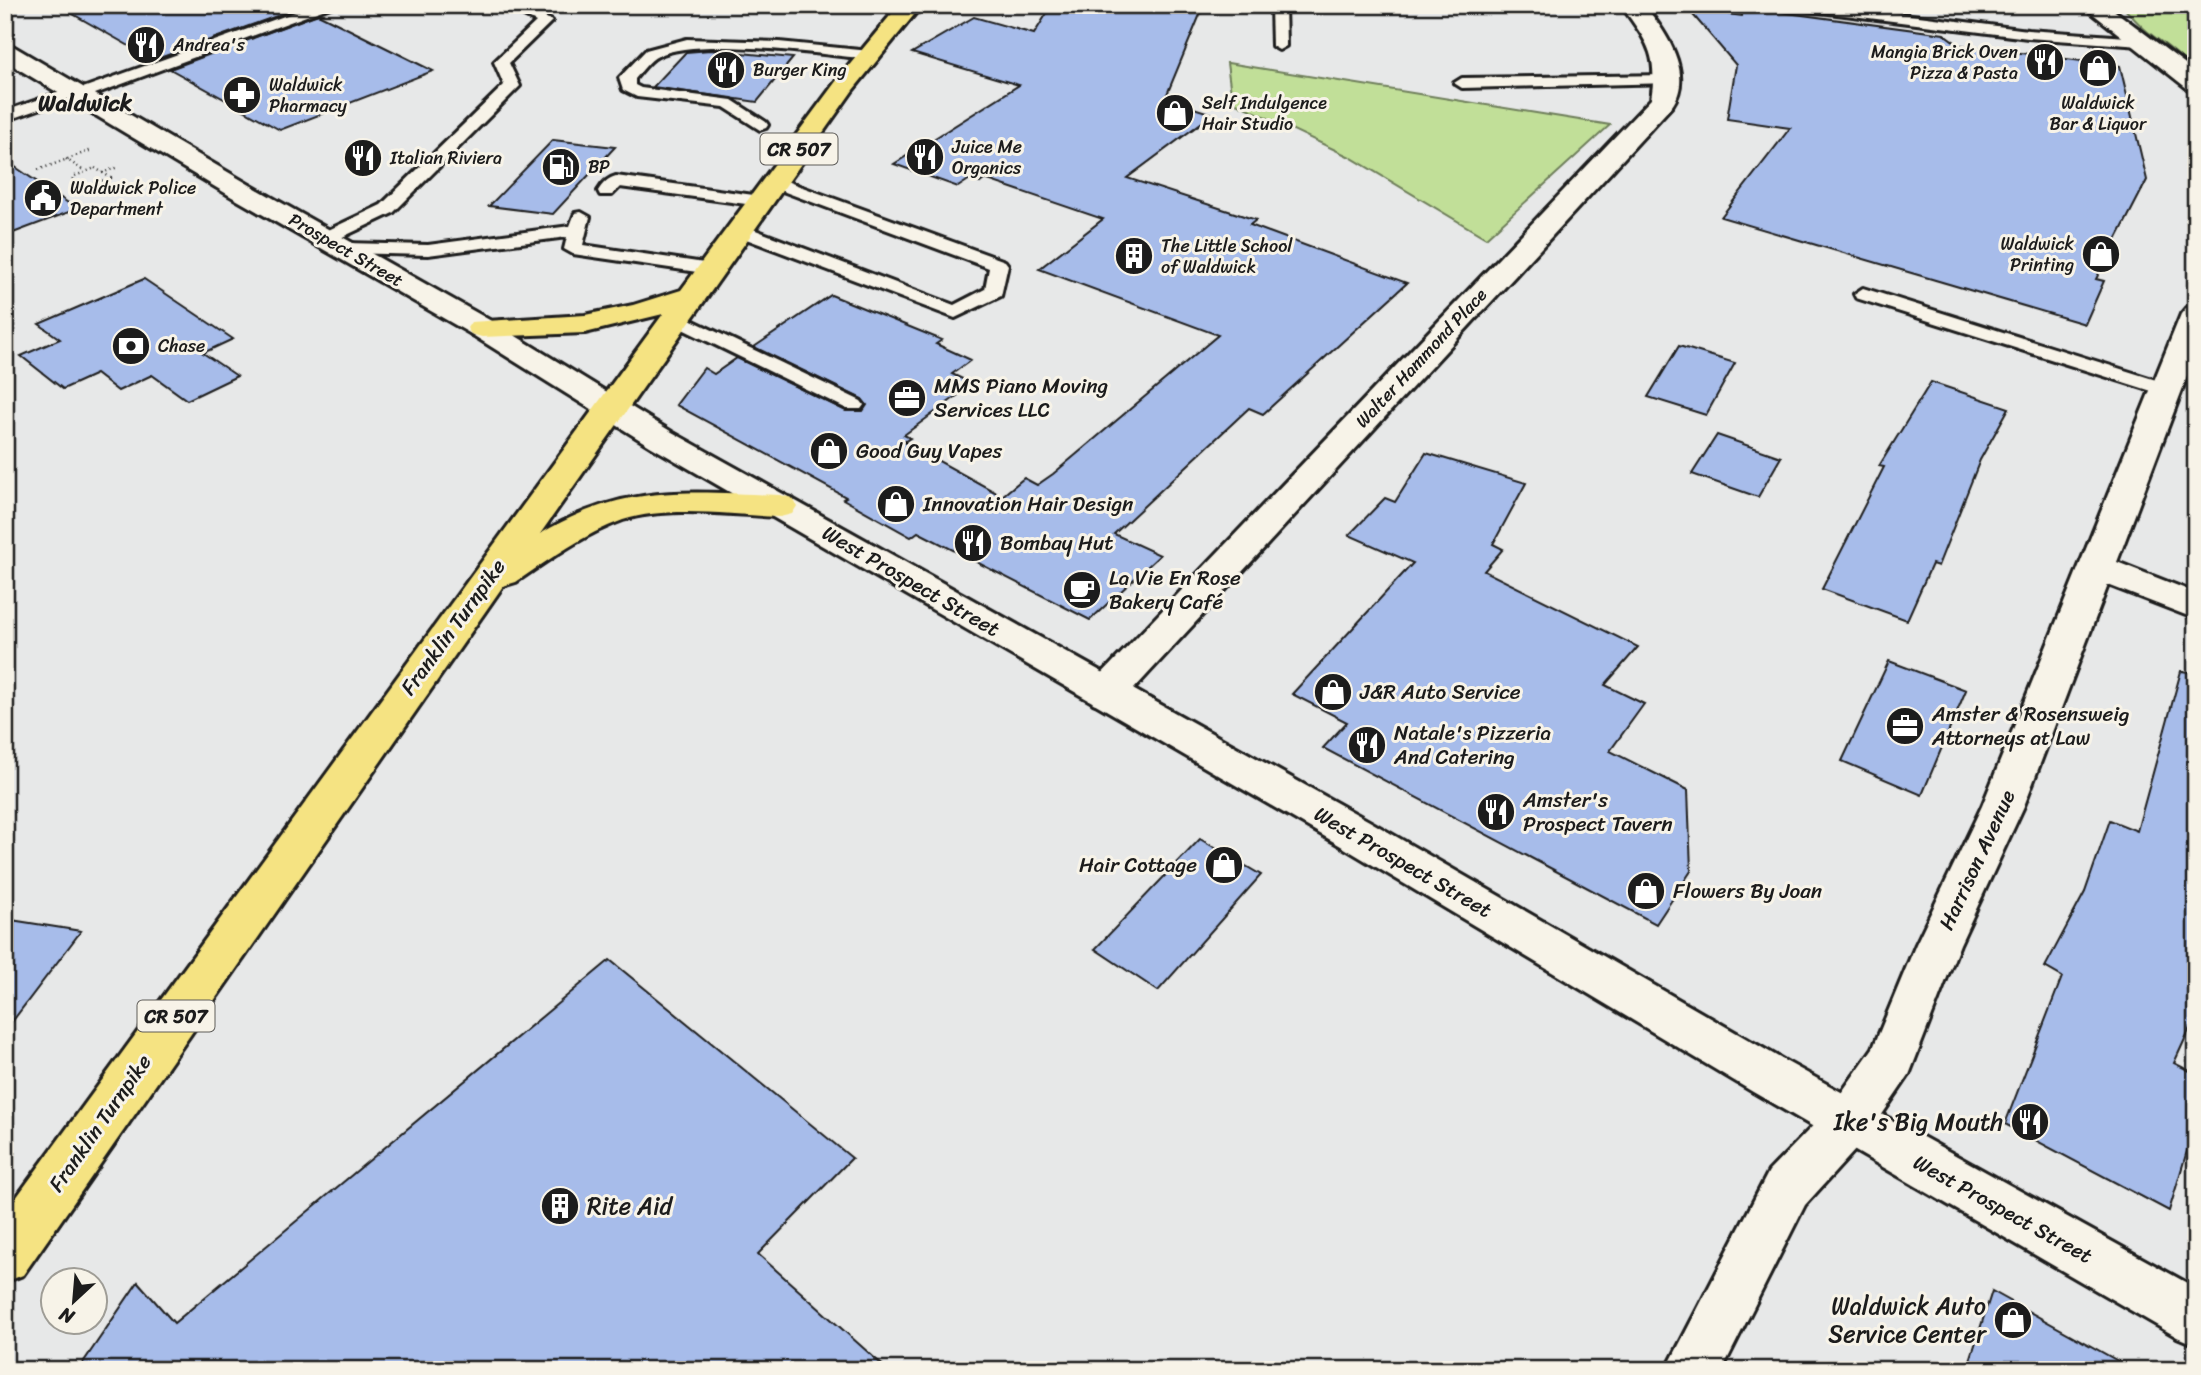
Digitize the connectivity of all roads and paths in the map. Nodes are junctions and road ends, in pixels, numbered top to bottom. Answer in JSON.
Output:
{"nodes":[{"id":1,"x":329,"y":5,"type":"edge"},
{"id":2,"x":509,"y":5,"type":"edge"},
{"id":3,"x":911,"y":5,"type":"edge"},
{"id":4,"x":1278,"y":5,"type":"edge"},
{"id":5,"x":1632,"y":5,"type":"edge"},
{"id":6,"x":1797,"y":5,"type":"edge"},
{"id":7,"x":2093,"y":5,"type":"edge"},
{"id":8,"x":2141,"y":42,"type":"junction"},
{"id":9,"x":1279,"y":46,"type":"dead end"},
{"id":10,"x":5,"y":51,"type":"edge"},
{"id":11,"x":870,"y":55,"type":"junction"},
{"id":12,"x":1668,"y":80,"type":"junction"},
{"id":13,"x":1462,"y":83,"type":"dead end"},
{"id":14,"x":2196,"y":84,"type":"edge"},
{"id":15,"x":79,"y":93,"type":"junction"},
{"id":16,"x":5,"y":116,"type":"edge"},
{"id":17,"x":760,"y":125,"type":"dead end"},
{"id":18,"x":65,"y":159,"type":"dead end"},
{"id":19,"x":85,"y":172,"type":"junction"},
{"id":20,"x":103,"y":173,"type":"dead end"},
{"id":21,"x":95,"y":184,"type":"dead end"},
{"id":22,"x":606,"y":191,"type":"dead end"},
{"id":23,"x":768,"y":191,"type":"junction"},
{"id":24,"x":739,"y":230,"type":"junction"},
{"id":25,"x":335,"y":243,"type":"junction"},
{"id":26,"x":710,"y":269,"type":"junction"},
{"id":27,"x":1863,"y":294,"type":"dead end"},
{"id":28,"x":683,"y":307,"type":"junction"},
{"id":29,"x":2196,"y":314,"type":"edge"},
{"id":30,"x":482,"y":328,"type":"junction"},
{"id":31,"x":2165,"y":389,"type":"junction"},
{"id":32,"x":854,"y":405,"type":"dead end"},
{"id":33,"x":609,"y":408,"type":"junction"},
{"id":34,"x":780,"y":506,"type":"junction"},
{"id":35,"x":2096,"y":567,"type":"junction"},
{"id":36,"x":480,"y":589,"type":"junction"},
{"id":37,"x":2196,"y":607,"type":"edge"},
{"id":38,"x":1107,"y":694,"type":"junction"},
{"id":39,"x":1849,"y":1122,"type":"junction"},
{"id":40,"x":5,"y":1257,"type":"edge"},
{"id":41,"x":2196,"y":1318,"type":"edge"},
{"id":42,"x":1693,"y":1370,"type":"edge"}],
"edges":[{"from":1,"to":15,"type":"lane"},
{"from":2,"to":25,"type":"lane"},
{"from":3,"to":11,"type":"main road","name":"Franklin Turnpike","number":"CR 507"},
{"from":4,"to":9,"type":"lane"},
{"from":5,"to":12,"type":"street"},
{"from":6,"to":8,"type":"lane"},
{"from":7,"to":8,"type":"street"},
{"from":8,"to":14,"type":"street"},
{"from":10,"to":15,"type":"street","name":"Prospect Street"},
{"from":11,"to":17,"type":"lane"},
{"from":11,"to":23,"type":"main road","name":"Franklin Turnpike","number":"CR 507"},
{"from":12,"to":13,"type":"lane"},
{"from":12,"to":38,"type":"street","name":"Walter Hammond Place"},
{"from":15,"to":16,"type":"lane"},
{"from":15,"to":25,"type":"street","name":"Prospect Street"},
{"from":18,"to":19,"type":"path"},
{"from":19,"to":20,"type":"path"},
{"from":19,"to":21,"type":"path"},
{"from":22,"to":23,"type":"lane"},
{"from":23,"to":24,"type":"main road","name":"Franklin Turnpike","number":"CR 507"},
{"from":23,"to":24,"type":"lane"},
{"from":24,"to":26,"type":"main road","name":"Franklin Turnpike","number":"CR 507"},
{"from":25,"to":26,"type":"lane"},
{"from":25,"to":30,"type":"street","name":"Prospect Street"},
{"from":26,"to":28,"type":"main road","name":"Franklin Turnpike","number":"CR 507"},
{"from":27,"to":31,"type":"lane"},
{"from":28,"to":30,"type":"main road"},
{"from":28,"to":32,"type":"lane"},
{"from":28,"to":33,"type":"main road","name":"Franklin Turnpike","number":"CR 507"},
{"from":29,"to":31,"type":"street","name":"Harrison Avenue"},
{"from":30,"to":33,"type":"street","name":"Prospect Street"},
{"from":31,"to":35,"type":"street","name":"Harrison Avenue"},
{"from":33,"to":34,"type":"street","name":"West Prospect Street"},
{"from":33,"to":36,"type":"main road","name":"Franklin Turnpike","number":"CR 507"},
{"from":34,"to":36,"type":"main road"},
{"from":34,"to":38,"type":"street","name":"West Prospect Street"},
{"from":35,"to":37,"type":"street"},
{"from":35,"to":39,"type":"street","name":"Harrison Avenue"},
{"from":36,"to":40,"type":"main road","name":"Franklin Turnpike","number":"CR 507"},
{"from":38,"to":39,"type":"street","name":"West Prospect Street"},
{"from":39,"to":41,"type":"street","name":"West Prospect Street"},
{"from":39,"to":42,"type":"street","name":"Harrison Avenue"}]}
